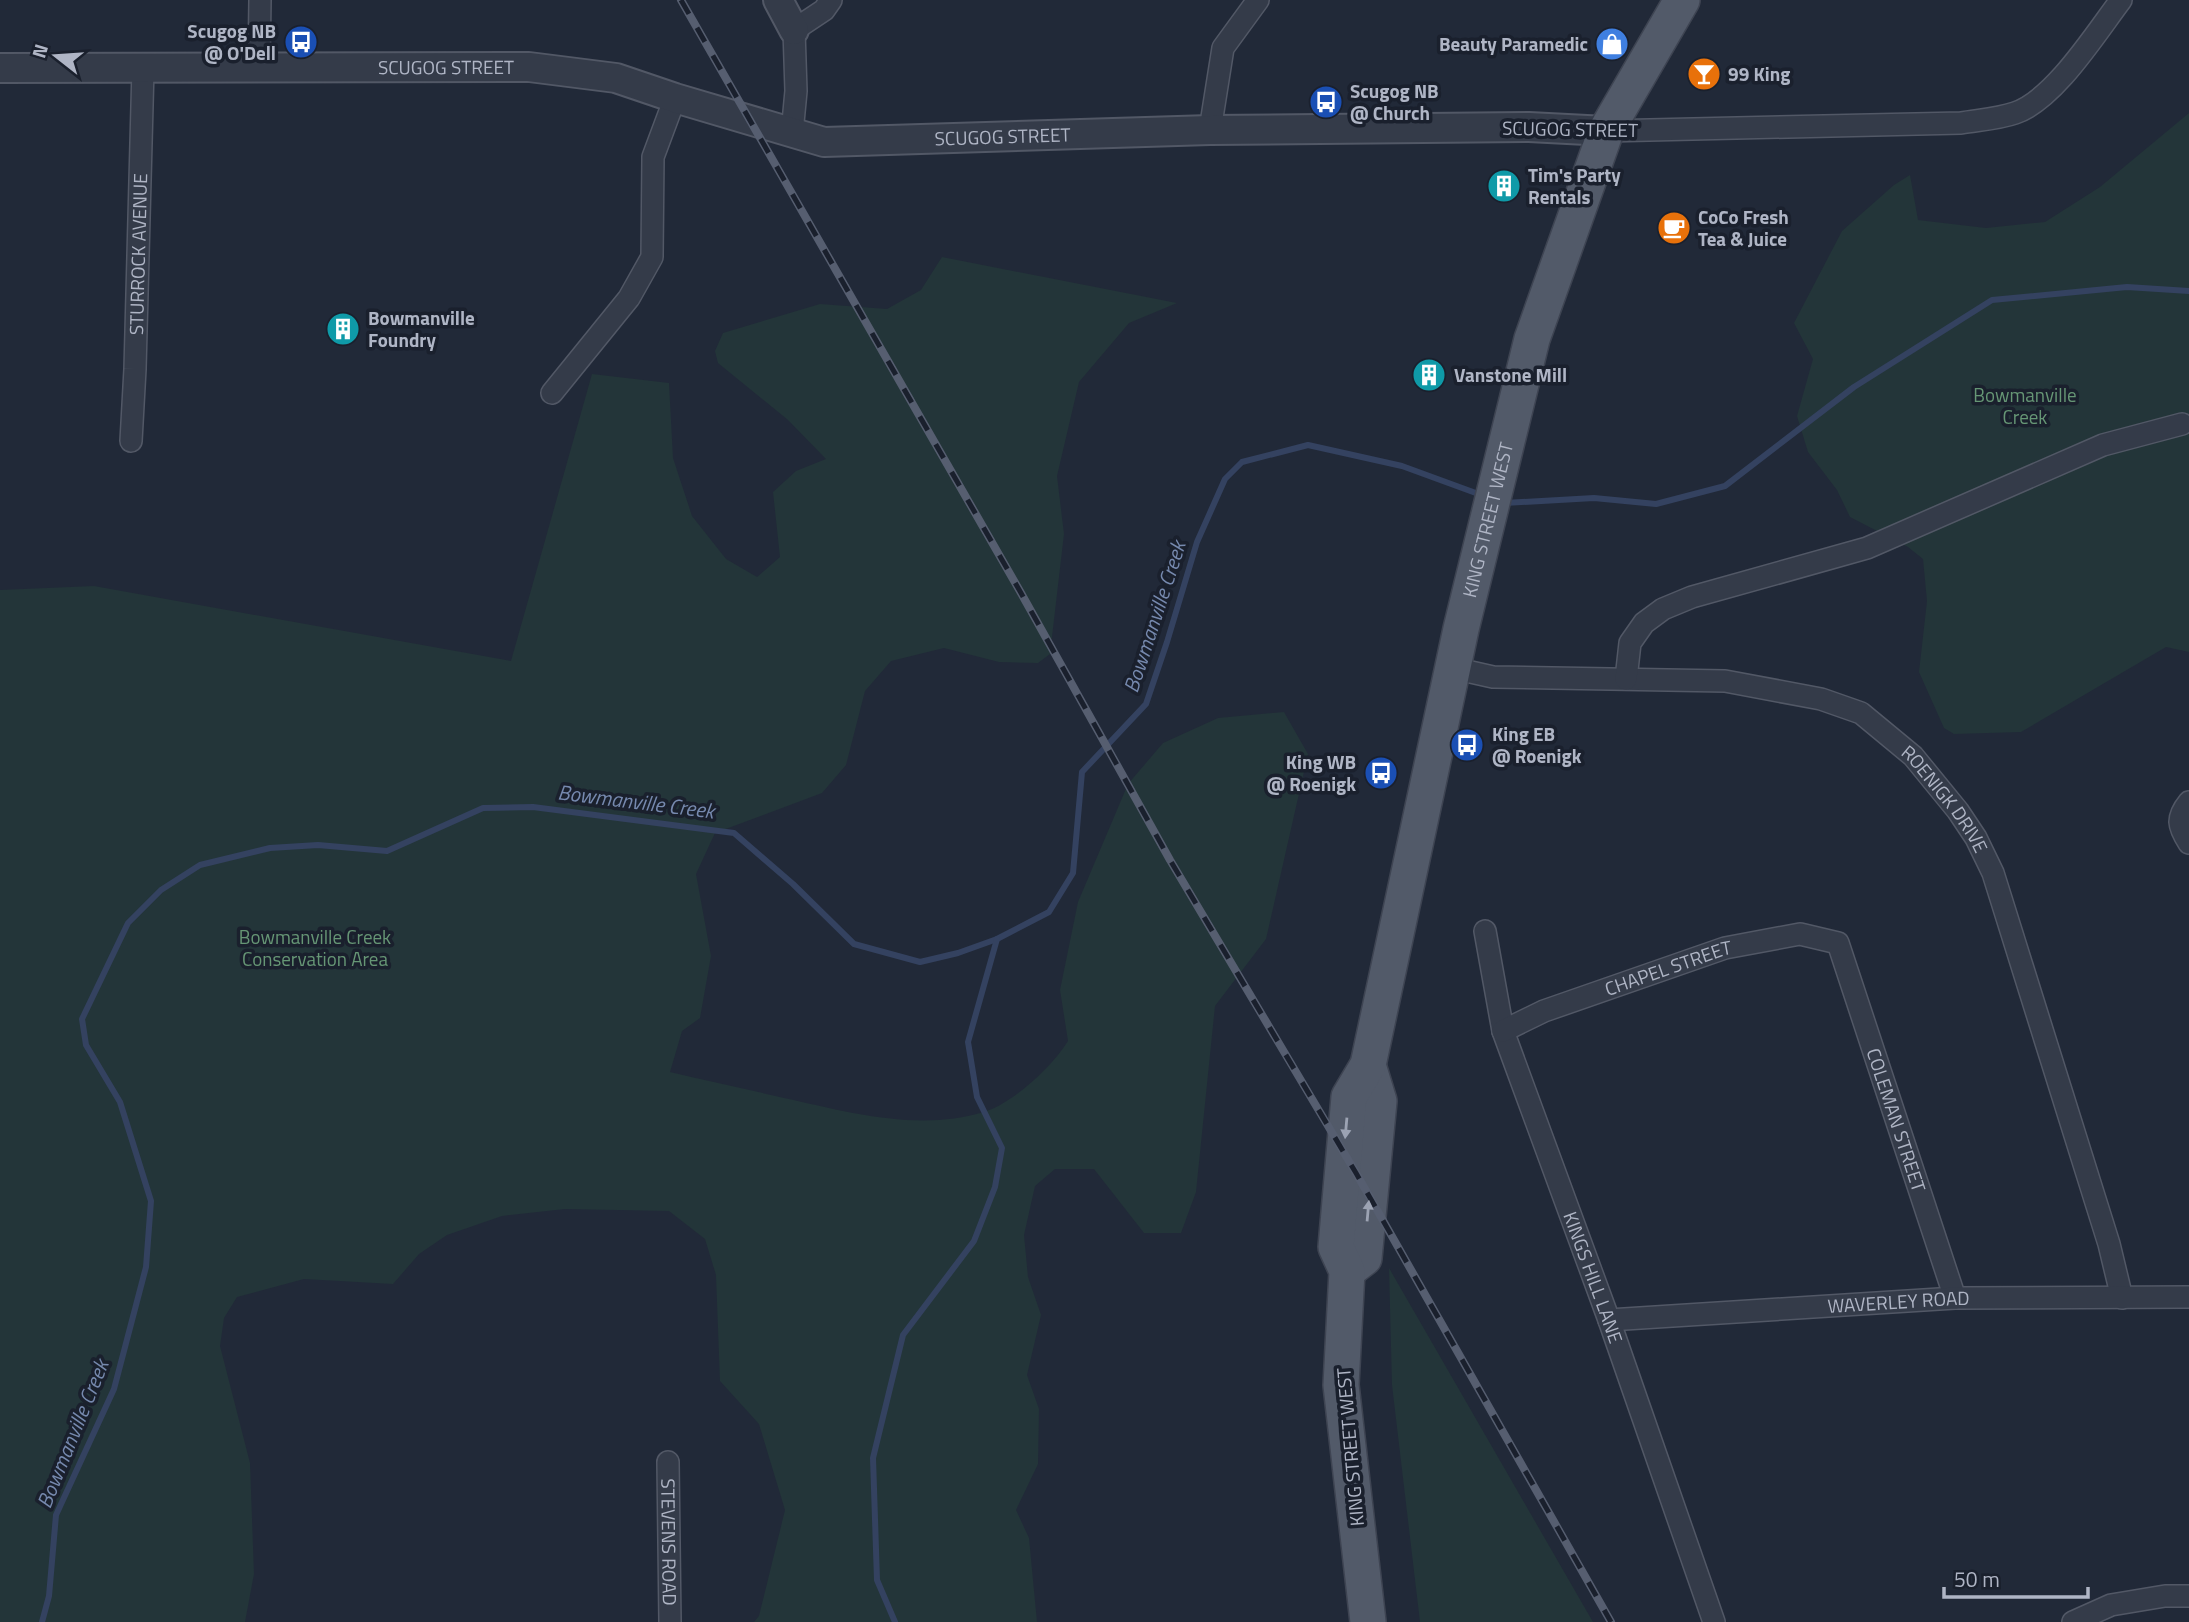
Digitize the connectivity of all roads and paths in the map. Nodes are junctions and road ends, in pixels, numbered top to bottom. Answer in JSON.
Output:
{"nodes":[{"id":1,"x":260,"y":0,"type":"edge"},
{"id":2,"x":778,"y":0,"type":"edge"},
{"id":3,"x":831,"y":0,"type":"edge"},
{"id":4,"x":1258,"y":0,"type":"edge"},
{"id":5,"x":1682,"y":0,"type":"edge"},
{"id":6,"x":2121,"y":0,"type":"edge"},
{"id":7,"x":794,"y":30,"type":"junction"},
{"id":8,"x":259,"y":67,"type":"junction"},
{"id":9,"x":0,"y":68,"type":"edge"},
{"id":10,"x":143,"y":68,"type":"junction"},
{"id":11,"x":676,"y":98,"type":"junction"},
{"id":12,"x":1210,"y":130,"type":"junction"},
{"id":13,"x":1606,"y":131,"type":"junction"},
{"id":14,"x":792,"y":133,"type":"junction"},
{"id":15,"x":552,"y":393,"type":"dead end"},
{"id":16,"x":2182,"y":424,"type":"dead end"},
{"id":17,"x":131,"y":441,"type":"dead end"},
{"id":18,"x":1453,"y":668,"type":"junction"},
{"id":19,"x":1626,"y":678,"type":"junction"},
{"id":20,"x":2189,"y":802,"type":"edge"},
{"id":21,"x":2189,"y":843,"type":"edge"},
{"id":22,"x":1485,"y":932,"type":"dead end"},
{"id":23,"x":1838,"y":943,"type":"joint"},
{"id":24,"x":1503,"y":1031,"type":"junction"},
{"id":25,"x":2189,"y":1297,"type":"edge"},
{"id":26,"x":1955,"y":1298,"type":"junction"},
{"id":27,"x":2122,"y":1298,"type":"junction"},
{"id":28,"x":1609,"y":1320,"type":"junction"},
{"id":29,"x":668,"y":1462,"type":"dead end"},
{"id":30,"x":2189,"y":1596,"type":"edge"},
{"id":31,"x":670,"y":1622,"type":"edge"},
{"id":32,"x":1368,"y":1622,"type":"edge"},
{"id":33,"x":1713,"y":1622,"type":"edge"},
{"id":34,"x":2073,"y":1622,"type":"edge"}],
"edges":[{"from":1,"to":8,"type":"street"},
{"from":2,"to":7,"type":"street"},
{"from":3,"to":7,"type":"street"},
{"from":4,"to":12,"type":"street"},
{"from":5,"to":13,"type":"main road","name":"KING STREET WEST"},
{"from":6,"to":13,"type":"street","name":"SCUGOG STREET"},
{"from":7,"to":14,"type":"street"},
{"from":8,"to":10,"type":"street","name":"SCUGOG STREET"},
{"from":8,"to":11,"type":"street","name":"SCUGOG STREET"},
{"from":9,"to":10,"type":"street","name":"SCUGOG STREET"},
{"from":10,"to":17,"type":"street","name":"STURROCK AVENUE"},
{"from":11,"to":14,"type":"street","name":"SCUGOG STREET"},
{"from":11,"to":15,"type":"street"},
{"from":12,"to":13,"type":"street","name":"SCUGOG STREET"},
{"from":12,"to":14,"type":"street","name":"SCUGOG STREET"},
{"from":13,"to":18,"type":"main road","name":"KING STREET WEST"},
{"from":16,"to":19,"type":"street"},
{"from":18,"to":19,"type":"street","name":"ROENIGK DRIVE"},
{"from":18,"to":32,"type":"main road","name":"KING STREET WEST"},
{"from":19,"to":27,"type":"street","name":"ROENIGK DRIVE"},
{"from":20,"to":21,"type":"street"},
{"from":22,"to":24,"type":"street","name":"KINGS HILL LANE"},
{"from":23,"to":24,"type":"street","name":"CHAPEL STREET"},
{"from":23,"to":26,"type":"street","name":"COLEMAN STREET"},
{"from":24,"to":28,"type":"street","name":"KINGS HILL LANE"},
{"from":25,"to":27,"type":"street","name":"WAVERLEY ROAD"},
{"from":26,"to":27,"type":"street","name":"WAVERLEY ROAD"},
{"from":26,"to":28,"type":"street","name":"WAVERLEY ROAD"},
{"from":28,"to":33,"type":"street","name":"KINGS HILL LANE"},
{"from":29,"to":31,"type":"street","name":"STEVENS ROAD"},
{"from":30,"to":34,"type":"street"}]}
